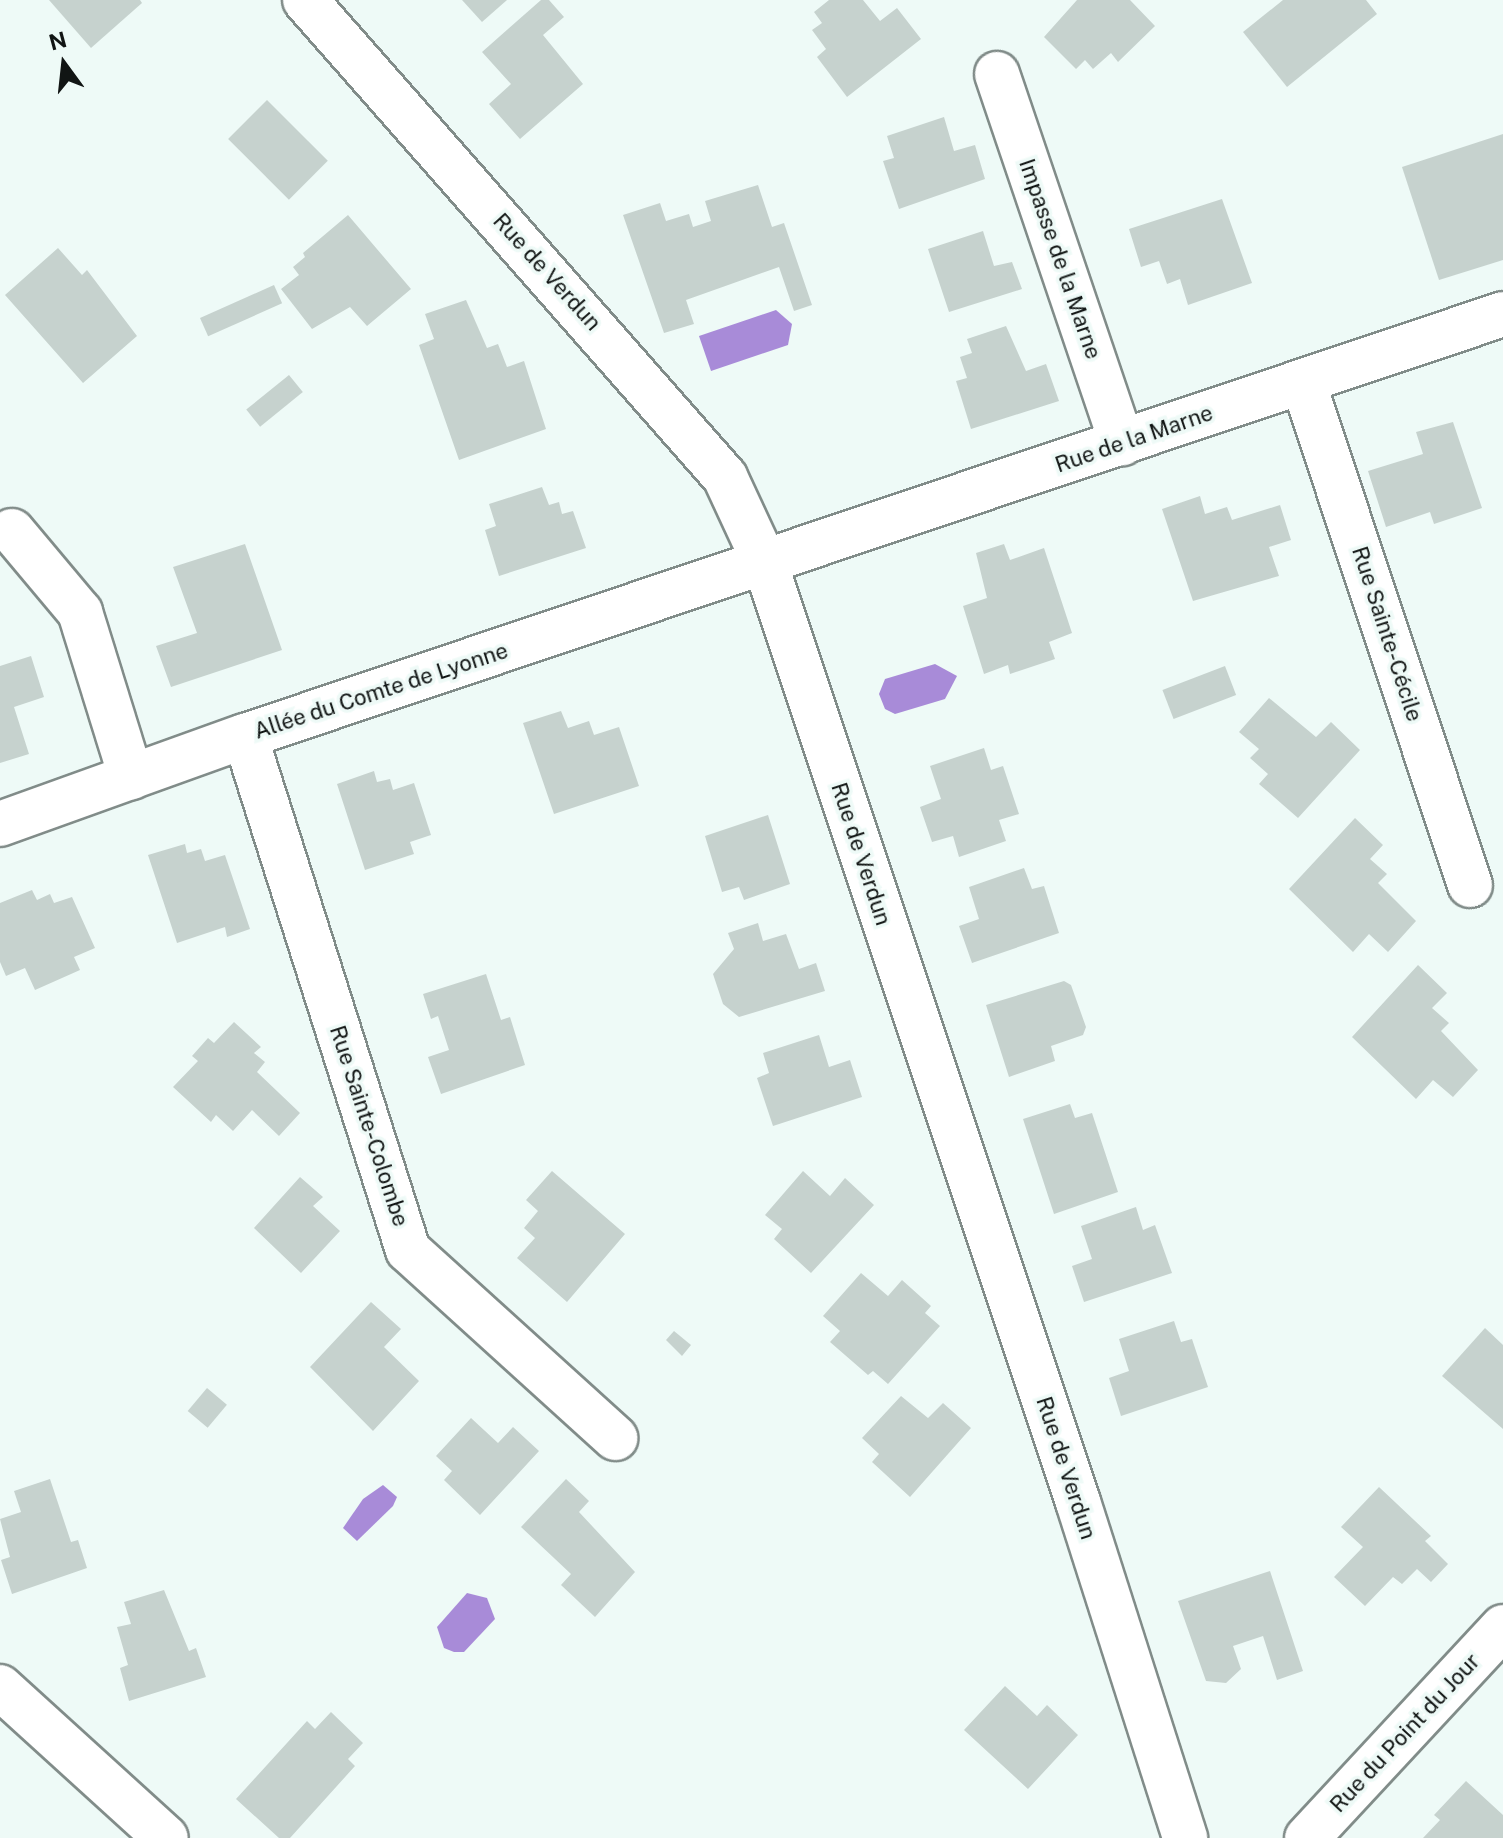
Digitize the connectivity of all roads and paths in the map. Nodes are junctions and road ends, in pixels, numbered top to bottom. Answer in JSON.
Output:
{"nodes":[{"id":1,"x":305,"y":0,"type":"edge"},
{"id":2,"x":997,"y":74,"type":"dead end"},
{"id":3,"x":1503,"y":314,"type":"edge"},
{"id":4,"x":1303,"y":382,"type":"junction"},
{"id":5,"x":1122,"y":443,"type":"junction"},
{"id":6,"x":12,"y":531,"type":"dead end"},
{"id":7,"x":765,"y":563,"type":"junction"},
{"id":8,"x":245,"y":736,"type":"junction"},
{"id":9,"x":131,"y":777,"type":"junction"},
{"id":10,"x":0,"y":824,"type":"edge"},
{"id":11,"x":1470,"y":885,"type":"dead end"},
{"id":12,"x":615,"y":1438,"type":"dead end"},
{"id":13,"x":1503,"y":1627,"type":"edge"},
{"id":14,"x":0,"y":1687,"type":"edge"},
{"id":15,"x":166,"y":1838,"type":"edge"},
{"id":16,"x":1185,"y":1838,"type":"edge"},
{"id":17,"x":1307,"y":1838,"type":"edge"}],
"edges":[{"from":1,"to":7,"type":"street","name":"Rue de Verdun"},
{"from":2,"to":5,"type":"street","name":"Impasse de la Marne"},
{"from":3,"to":4,"type":"street","name":"Rue de la Marne"},
{"from":4,"to":5,"type":"street","name":"Rue de la Marne"},
{"from":4,"to":11,"type":"street","name":"Rue Sainte-Cécile"},
{"from":5,"to":7,"type":"street","name":"Rue de la Marne"},
{"from":6,"to":9,"type":"street"},
{"from":7,"to":8,"type":"street","name":"Allée du Comte de Lyonne"},
{"from":7,"to":16,"type":"street","name":"Rue de Verdun"},
{"from":8,"to":9,"type":"street","name":"Allée du Comte de Lyonne"},
{"from":8,"to":12,"type":"street","name":"Rue Sainte-Colombe"},
{"from":9,"to":10,"type":"street","name":"Allée du Comte de Lyonne"},
{"from":13,"to":17,"type":"street","name":"Rue du Point du Jour"},
{"from":14,"to":15,"type":"street"}]}
